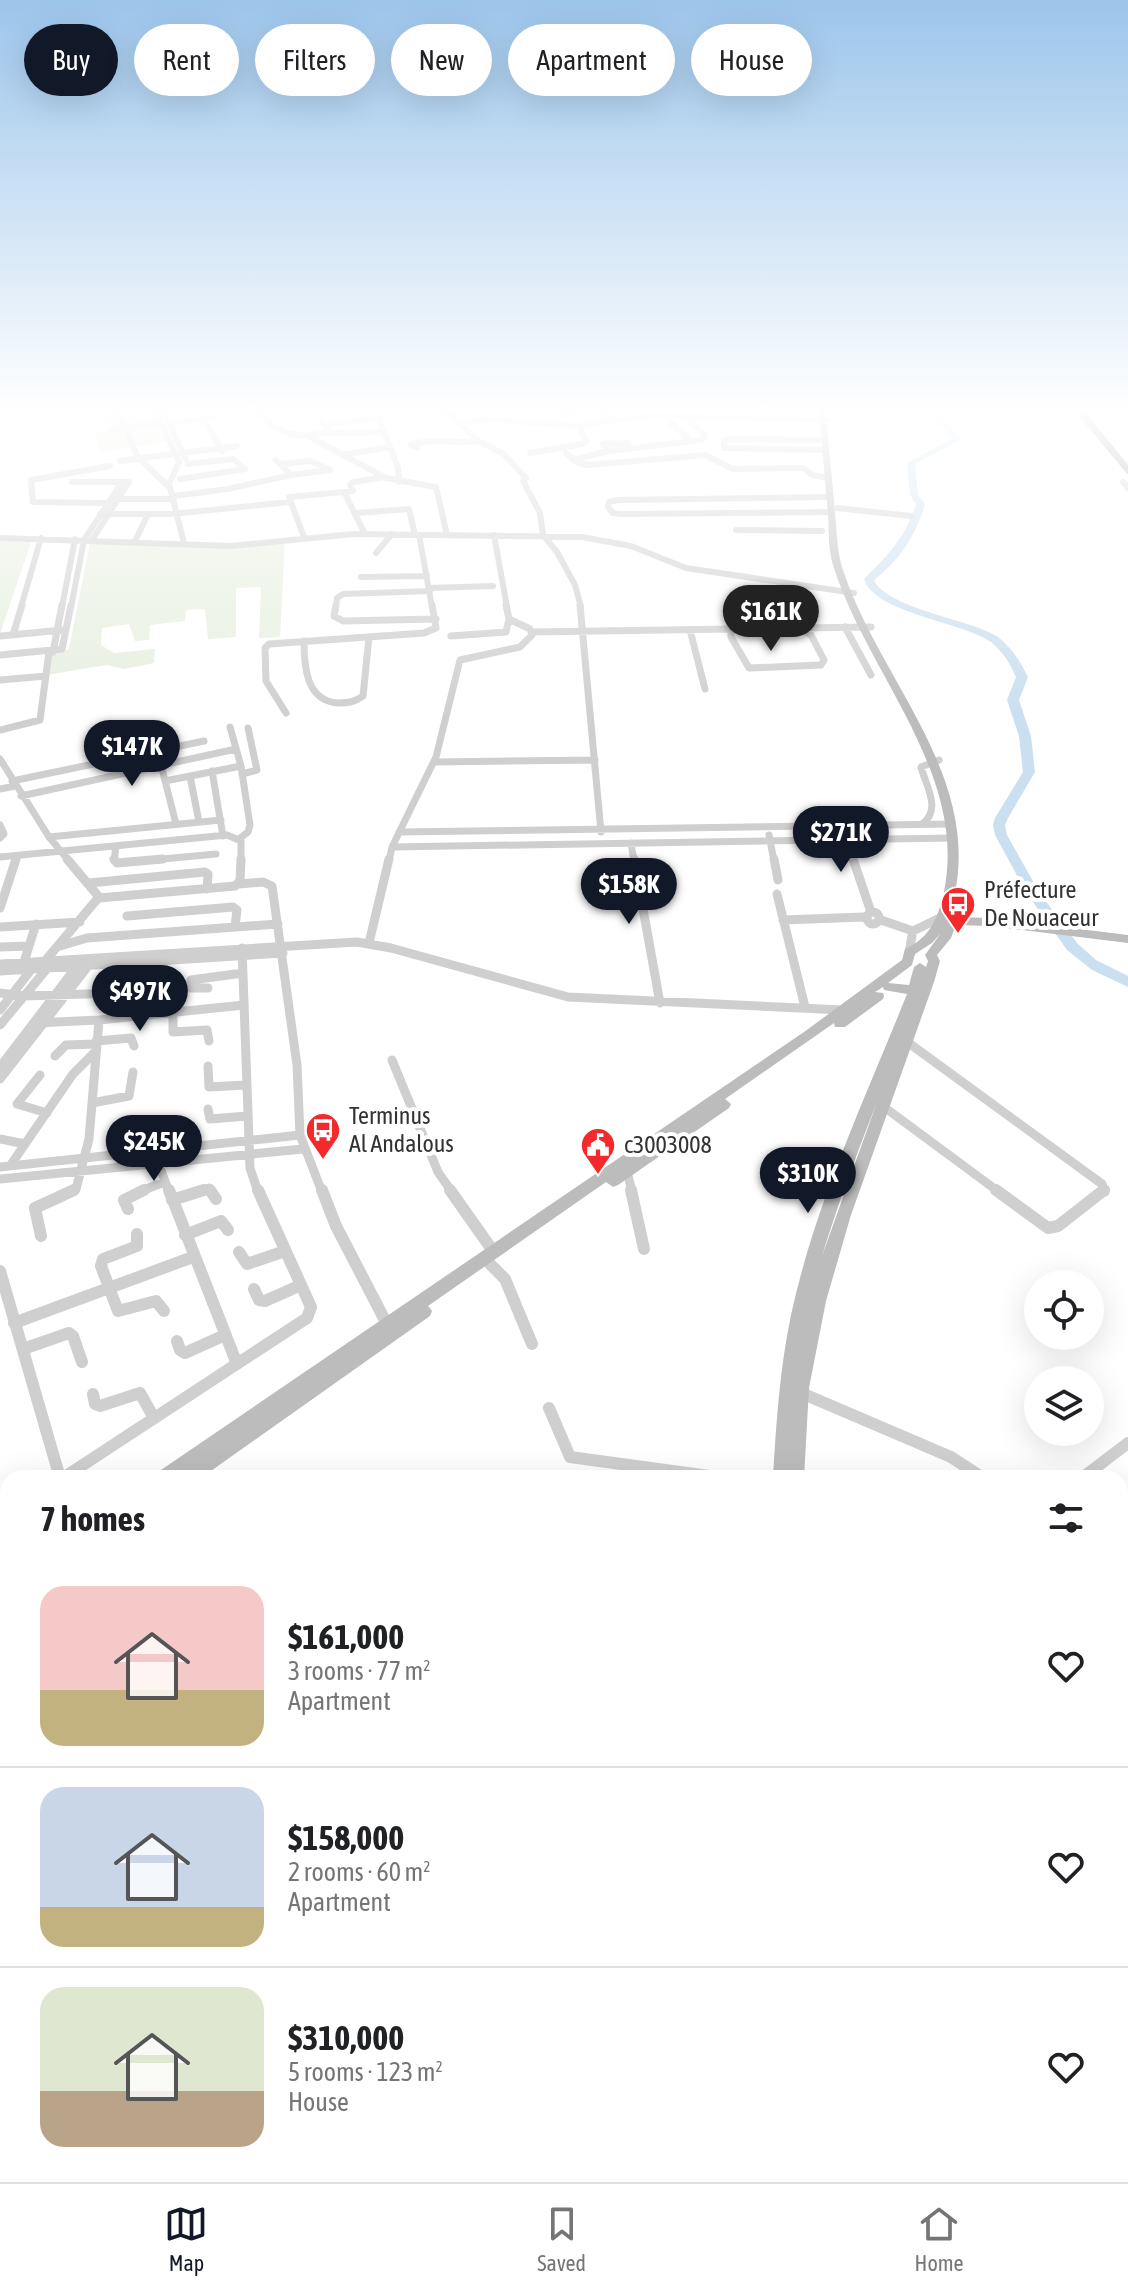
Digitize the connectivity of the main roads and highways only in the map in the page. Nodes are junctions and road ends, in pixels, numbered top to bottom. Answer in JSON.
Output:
{"nodes":[{"id":1,"x":833,"y":512,"type":"edge"},
{"id":2,"x":834,"y":512,"type":"edge"},
{"id":3,"x":850,"y":592,"type":"junction"},
{"id":4,"x":935,"y":761,"type":"junction"},
{"id":5,"x":950,"y":917,"type":"junction"},
{"id":6,"x":1128,"y":939,"type":"edge"},
{"id":7,"x":919,"y":960,"type":"junction"},
{"id":8,"x":889,"y":987,"type":"junction"},
{"id":9,"x":914,"y":992,"type":"junction"},
{"id":10,"x":877,"y":1103,"type":"junction"},
{"id":11,"x":492,"y":1258,"type":"junction"},
{"id":12,"x":390,"y":1329,"type":"junction"},
{"id":13,"x":176,"y":1470,"type":"edge"},
{"id":14,"x":197,"y":1470,"type":"edge"},
{"id":15,"x":782,"y":1470,"type":"edge"},
{"id":16,"x":795,"y":1470,"type":"edge"}],
"edges":[{"from":1,"to":3,"type":"main road"},
{"from":2,"to":3,"type":"main road"},
{"from":3,"to":4,"type":"main road"},
{"from":4,"to":5,"type":"main road"},
{"from":4,"to":5,"type":"main road"},
{"from":5,"to":6,"type":"main road"},
{"from":5,"to":7,"type":"main road"},
{"from":7,"to":8,"type":"main road"},
{"from":7,"to":9,"type":"main road"},
{"from":7,"to":10,"type":"main road"},
{"from":7,"to":11,"type":"main road"},
{"from":8,"to":9,"type":"main road"},
{"from":8,"to":11,"type":"main road"},
{"from":9,"to":10,"type":"main road"},
{"from":10,"to":15,"type":"main road"},
{"from":10,"to":16,"type":"main road"},
{"from":11,"to":12,"type":"main road"},
{"from":12,"to":13,"type":"main road"},
{"from":12,"to":14,"type":"main road"}]}
